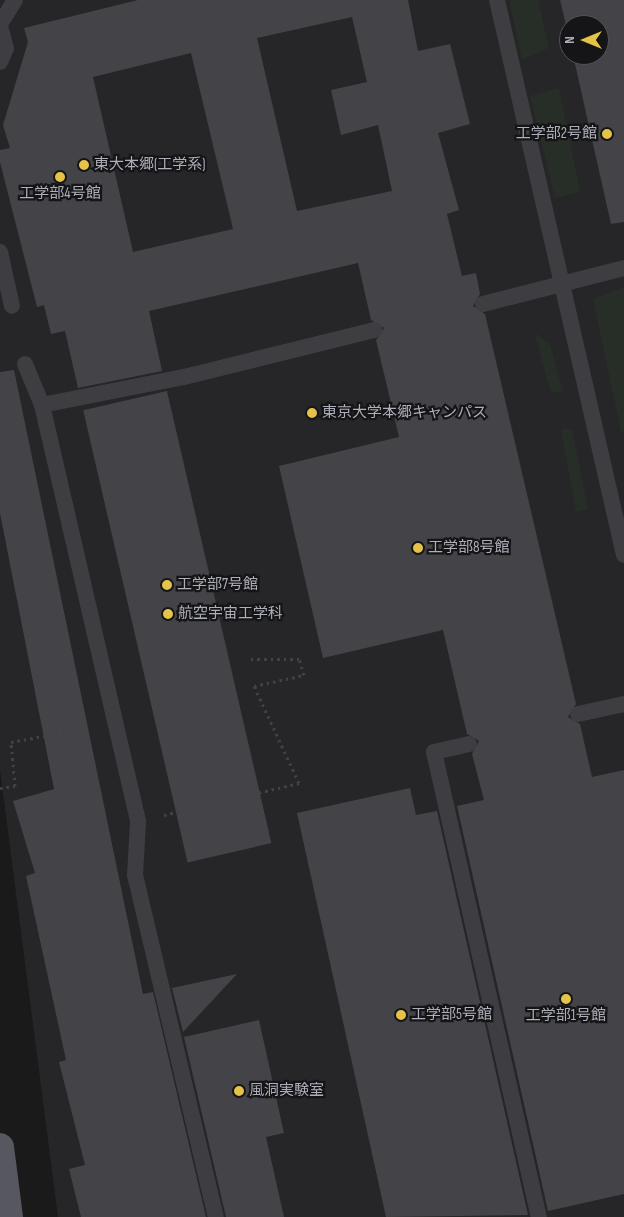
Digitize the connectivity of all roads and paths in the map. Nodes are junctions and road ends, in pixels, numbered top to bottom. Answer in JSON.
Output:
{"nodes":[{"id":1,"x":15,"y":0,"type":"edge"},
{"id":2,"x":497,"y":0,"type":"edge"},
{"id":3,"x":0,"y":25,"type":"edge"},
{"id":4,"x":0,"y":62,"type":"edge"},
{"id":5,"x":0,"y":252,"type":"edge"},
{"id":6,"x":624,"y":268,"type":"edge"},
{"id":7,"x":561,"y":283,"type":"junction"},
{"id":8,"x":483,"y":304,"type":"dead end"},
{"id":9,"x":12,"y":306,"type":"dead end"},
{"id":10,"x":374,"y":330,"type":"dead end"},
{"id":11,"x":25,"y":364,"type":"dead end"},
{"id":12,"x":42,"y":405,"type":"junction"},
{"id":13,"x":624,"y":555,"type":"edge"},
{"id":14,"x":248,"y":659,"type":"dead end"},
{"id":15,"x":624,"y":704,"type":"edge"},
{"id":16,"x":578,"y":714,"type":"dead end"},
{"id":17,"x":88,"y":727,"type":"dead end"},
{"id":18,"x":469,"y":744,"type":"dead end"},
{"id":19,"x":0,"y":788,"type":"edge"},
{"id":20,"x":138,"y":822,"type":"junction"},
{"id":21,"x":0,"y":1147,"type":"edge"},
{"id":22,"x":9,"y":1217,"type":"edge"},
{"id":23,"x":216,"y":1217,"type":"edge"},
{"id":24,"x":539,"y":1217,"type":"edge"}],
"edges":[{"from":1,"to":3,"type":"lane"},
{"from":2,"to":7,"type":"lane"},
{"from":3,"to":4,"type":"lane"},
{"from":5,"to":9,"type":"lane"},
{"from":6,"to":7,"type":"lane"},
{"from":7,"to":8,"type":"lane"},
{"from":7,"to":13,"type":"lane"},
{"from":10,"to":12,"type":"lane"},
{"from":11,"to":12,"type":"lane"},
{"from":12,"to":20,"type":"lane"},
{"from":14,"to":20,"type":"path"},
{"from":15,"to":16,"type":"lane"},
{"from":17,"to":19,"type":"path"},
{"from":18,"to":24,"type":"lane"},
{"from":20,"to":23,"type":"lane"},
{"from":21,"to":22,"type":"main road"}]}
